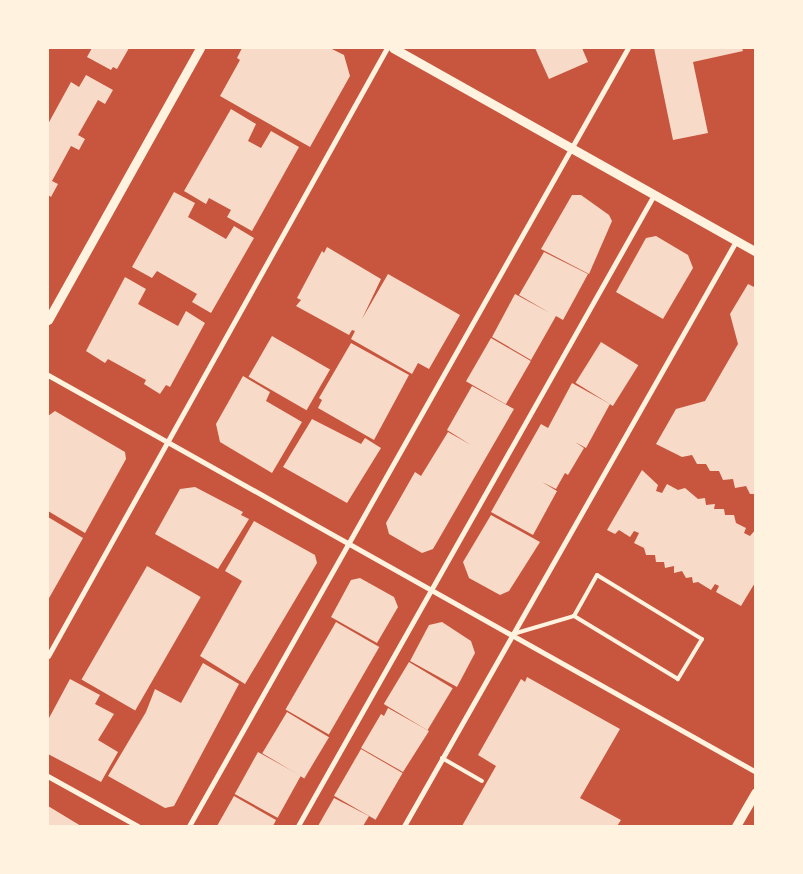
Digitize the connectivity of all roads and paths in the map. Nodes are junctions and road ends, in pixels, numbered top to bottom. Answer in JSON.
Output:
{"nodes":[{"id":1,"x":200,"y":48,"type":"edge"},
{"id":2,"x":387,"y":48,"type":"edge"},
{"id":3,"x":393,"y":48,"type":"edge"},
{"id":4,"x":628,"y":48,"type":"edge"},
{"id":5,"x":572,"y":149,"type":"junction"},
{"id":6,"x":654,"y":194,"type":"junction"},
{"id":7,"x":736,"y":241,"type":"junction"},
{"id":8,"x":756,"y":252,"type":"edge"},
{"id":9,"x":48,"y":320,"type":"edge"},
{"id":10,"x":48,"y":376,"type":"edge"},
{"id":11,"x":166,"y":443,"type":"junction"},
{"id":12,"x":349,"y":544,"type":"junction"},
{"id":13,"x":430,"y":588,"type":"junction"},
{"id":14,"x":574,"y":616,"type":"junction"},
{"id":15,"x":511,"y":635,"type":"junction"},
{"id":16,"x":48,"y":656,"type":"edge"},
{"id":17,"x":442,"y":758,"type":"junction"},
{"id":18,"x":756,"y":772,"type":"edge"},
{"id":19,"x":48,"y":776,"type":"edge"},
{"id":20,"x":482,"y":781,"type":"dead end"},
{"id":21,"x":756,"y":792,"type":"edge"},
{"id":22,"x":138,"y":826,"type":"edge"},
{"id":23,"x":189,"y":826,"type":"edge"},
{"id":24,"x":298,"y":826,"type":"edge"},
{"id":25,"x":404,"y":826,"type":"edge"},
{"id":26,"x":736,"y":826,"type":"edge"}],
"edges":[{"from":1,"to":9,"type":"street"},
{"from":2,"to":11,"type":"street"},
{"from":3,"to":5,"type":"street"},
{"from":4,"to":5,"type":"street"},
{"from":5,"to":6,"type":"street"},
{"from":5,"to":12,"type":"street"},
{"from":6,"to":7,"type":"street"},
{"from":6,"to":13,"type":"street"},
{"from":7,"to":8,"type":"street"},
{"from":7,"to":15,"type":"street"},
{"from":10,"to":11,"type":"street"},
{"from":11,"to":12,"type":"street"},
{"from":11,"to":16,"type":"street"},
{"from":12,"to":13,"type":"street"},
{"from":12,"to":23,"type":"street"},
{"from":13,"to":15,"type":"street"},
{"from":13,"to":24,"type":"street"},
{"from":14,"to":14,"type":"lane"},
{"from":14,"to":15,"type":"lane"},
{"from":15,"to":17,"type":"street"},
{"from":15,"to":18,"type":"street"},
{"from":17,"to":20,"type":"lane"},
{"from":17,"to":25,"type":"street"},
{"from":19,"to":22,"type":"street"},
{"from":21,"to":26,"type":"street"}]}
